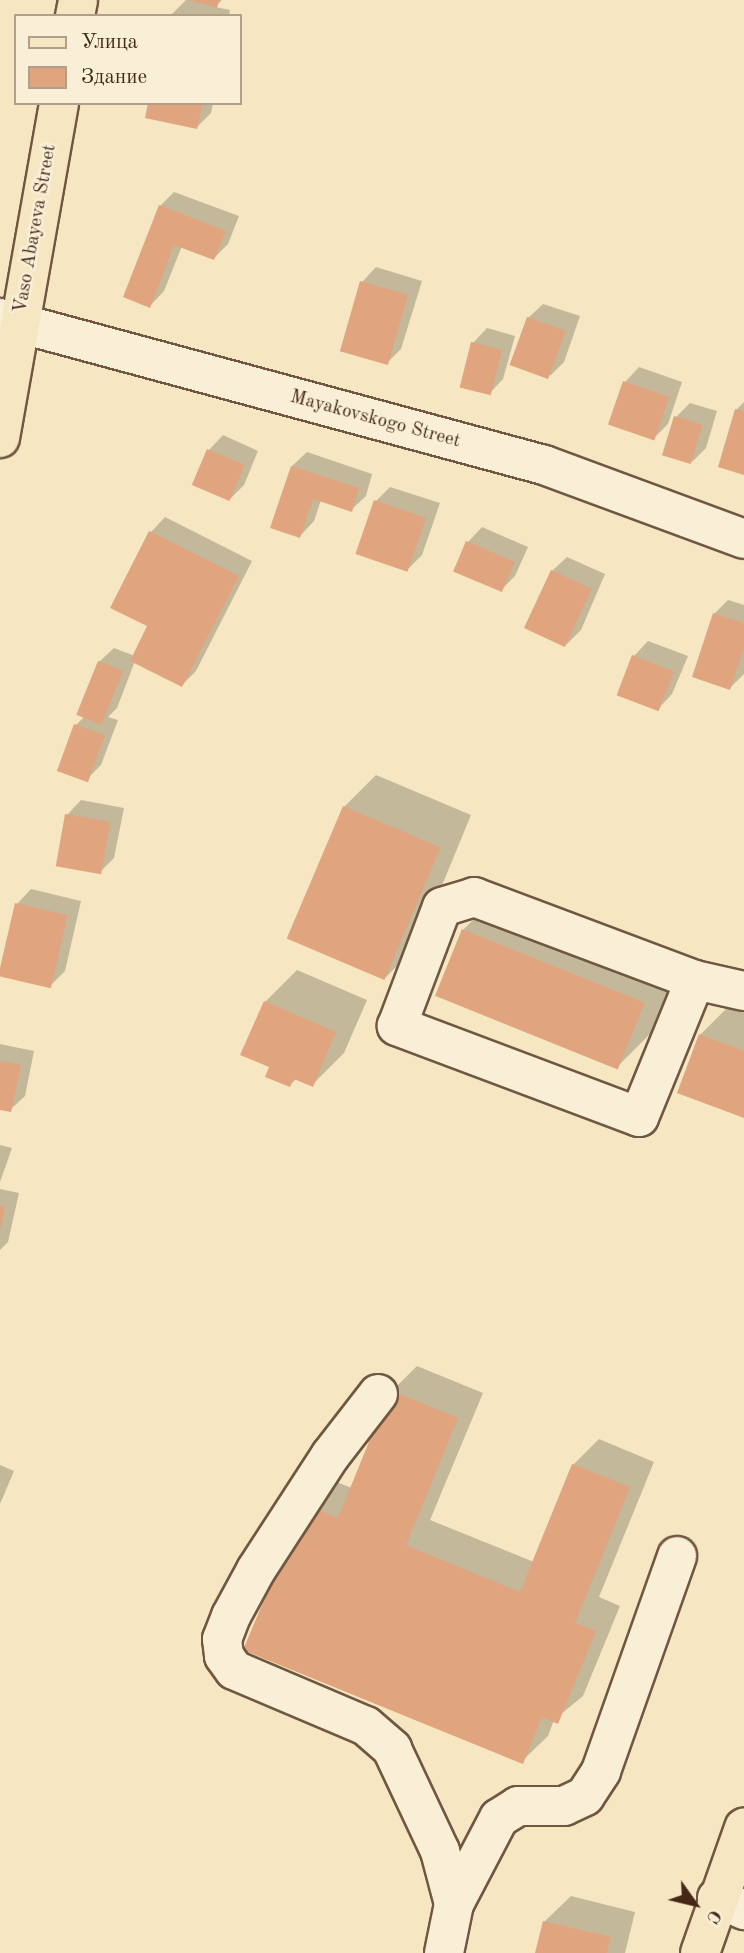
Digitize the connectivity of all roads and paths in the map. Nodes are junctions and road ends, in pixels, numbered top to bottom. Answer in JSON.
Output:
{"nodes":[{"id":1,"x":59,"y":105,"type":"edge"},
{"id":2,"x":9,"y":321,"type":"edge"},
{"id":3,"x":0,"y":438,"type":"edge"},
{"id":4,"x":744,"y":539,"type":"edge"},
{"id":5,"x":695,"y":980,"type":"junction"},
{"id":6,"x":744,"y":991,"type":"edge"},
{"id":7,"x":378,"y":1394,"type":"dead end"},
{"id":8,"x":677,"y":1556,"type":"dead end"},
{"id":9,"x":744,"y":1828,"type":"edge"},
{"id":10,"x":454,"y":1904,"type":"junction"},
{"id":11,"x":731,"y":1904,"type":"edge"},
{"id":12,"x":444,"y":1953,"type":"edge"},
{"id":13,"x":700,"y":1953,"type":"edge"}],
"edges":[{"from":1,"to":2,"type":"main road","name":"Vaso Abayeva Street"},
{"from":2,"to":3,"type":"main road","name":"Vaso Abayeva Street"},
{"from":2,"to":4,"type":"street","name":"Mayakovskogo Street"},
{"from":5,"to":5,"type":"street"},
{"from":5,"to":6,"type":"street"},
{"from":7,"to":10,"type":"street"},
{"from":8,"to":10,"type":"street"},
{"from":9,"to":11,"type":"main road"},
{"from":10,"to":12,"type":"street"},
{"from":11,"to":13,"type":"main road"}]}
